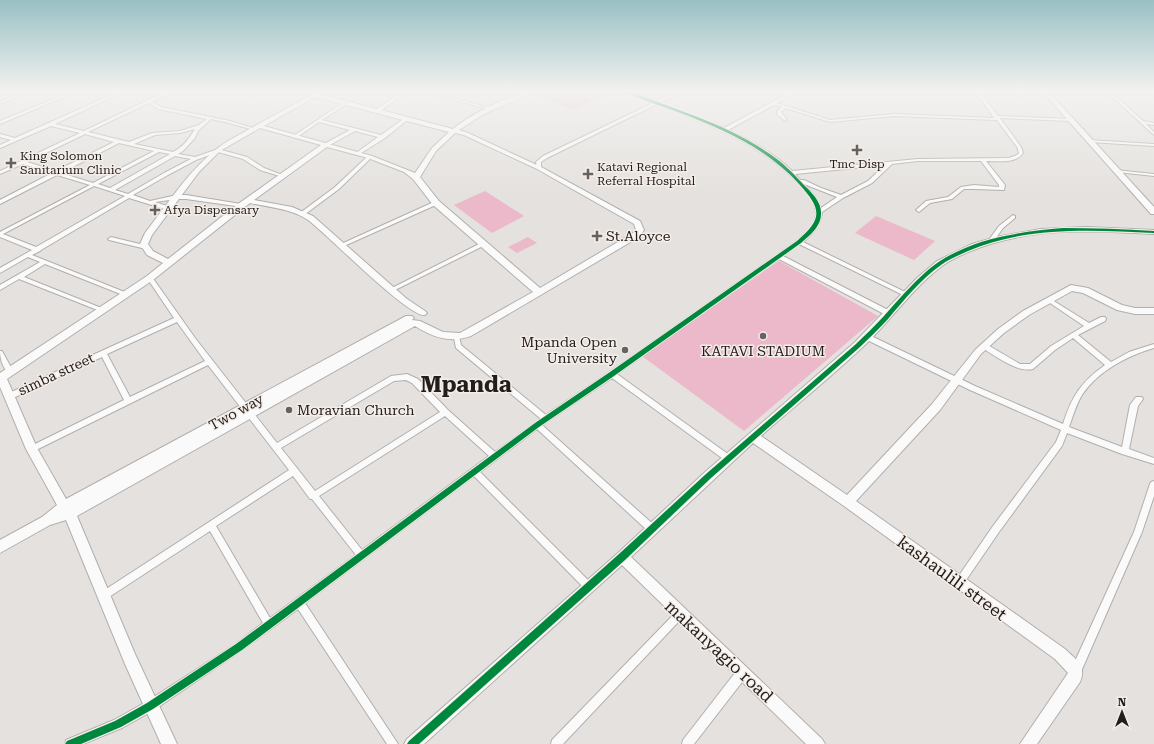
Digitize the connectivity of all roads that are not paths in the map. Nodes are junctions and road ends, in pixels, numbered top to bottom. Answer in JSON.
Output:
{"nodes":[{"id":1,"x":46,"y":126,"type":"edge"},
{"id":2,"x":56,"y":126,"type":"edge"},
{"id":3,"x":98,"y":126,"type":"edge"},
{"id":4,"x":201,"y":126,"type":"joint"},
{"id":5,"x":249,"y":126,"type":"edge"},
{"id":6,"x":311,"y":126,"type":"edge"},
{"id":7,"x":337,"y":126,"type":"edge"},
{"id":8,"x":398,"y":126,"type":"edge"},
{"id":9,"x":435,"y":126,"type":"edge"},
{"id":10,"x":462,"y":126,"type":"edge"},
{"id":11,"x":614,"y":126,"type":"edge"},
{"id":12,"x":713,"y":126,"type":"edge"},
{"id":13,"x":732,"y":126,"type":"edge"},
{"id":14,"x":1003,"y":126,"type":"edge"},
{"id":15,"x":1077,"y":126,"type":"edge"},
{"id":16,"x":1145,"y":126,"type":"edge"},
{"id":17,"x":256,"y":127,"type":"junction"},
{"id":18,"x":354,"y":130,"type":"junction"},
{"id":19,"x":724,"y":130,"type":"junction"},
{"id":20,"x":454,"y":131,"type":"junction"},
{"id":21,"x":83,"y":133,"type":"junction"},
{"id":22,"x":1154,"y":134,"type":"edge"},
{"id":23,"x":0,"y":135,"type":"edge"},
{"id":24,"x":294,"y":137,"type":"junction"},
{"id":25,"x":383,"y":137,"type":"junction"},
{"id":26,"x":15,"y":140,"type":"junction"},
{"id":27,"x":1090,"y":141,"type":"junction"},
{"id":28,"x":117,"y":142,"type":"junction"},
{"id":29,"x":129,"y":144,"type":"junction"},
{"id":30,"x":326,"y":145,"type":"junction"},
{"id":31,"x":1154,"y":145,"type":"edge"},
{"id":32,"x":0,"y":146,"type":"edge"},
{"id":33,"x":218,"y":150,"type":"junction"},
{"id":34,"x":158,"y":151,"type":"junction"},
{"id":35,"x":358,"y":154,"type":"junction"},
{"id":36,"x":174,"y":155,"type":"junction"},
{"id":37,"x":370,"y":157,"type":"junction"},
{"id":38,"x":195,"y":159,"type":"junction"},
{"id":39,"x":982,"y":159,"type":"junction"},
{"id":40,"x":207,"y":160,"type":"junction"},
{"id":41,"x":22,"y":162,"type":"junction"},
{"id":42,"x":891,"y":162,"type":"junction"},
{"id":43,"x":539,"y":164,"type":"junction"},
{"id":44,"x":422,"y":169,"type":"junction"},
{"id":45,"x":406,"y":171,"type":"junction"},
{"id":46,"x":0,"y":172,"type":"edge"},
{"id":47,"x":1117,"y":172,"type":"junction"},
{"id":48,"x":57,"y":173,"type":"junction"},
{"id":49,"x":791,"y":173,"type":"junction"},
{"id":50,"x":1154,"y":174,"type":"edge"},
{"id":51,"x":283,"y":176,"type":"junction"},
{"id":52,"x":416,"y":177,"type":"junction"},
{"id":53,"x":798,"y":180,"type":"junction"},
{"id":54,"x":93,"y":185,"type":"junction"},
{"id":55,"x":110,"y":190,"type":"junction"},
{"id":56,"x":129,"y":196,"type":"junction"},
{"id":57,"x":177,"y":197,"type":"junction"},
{"id":58,"x":841,"y":197,"type":"junction"},
{"id":59,"x":249,"y":201,"type":"junction"},
{"id":60,"x":0,"y":202,"type":"edge"},
{"id":61,"x":150,"y":202,"type":"junction"},
{"id":62,"x":436,"y":203,"type":"junction"},
{"id":63,"x":241,"y":206,"type":"junction"},
{"id":64,"x":168,"y":208,"type":"junction"},
{"id":65,"x":920,"y":210,"type":"dead end"},
{"id":66,"x":819,"y":212,"type":"junction"},
{"id":67,"x":1154,"y":212,"type":"edge"},
{"id":68,"x":302,"y":214,"type":"junction"},
{"id":69,"x":1013,"y":217,"type":"dead end"},
{"id":70,"x":1154,"y":232,"type":"edge"},
{"id":71,"x":0,"y":235,"type":"edge"},
{"id":72,"x":111,"y":239,"type":"dead end"},
{"id":73,"x":991,"y":241,"type":"junction"},
{"id":74,"x":799,"y":242,"type":"junction"},
{"id":75,"x":483,"y":244,"type":"junction"},
{"id":76,"x":342,"y":246,"type":"junction"},
{"id":77,"x":146,"y":247,"type":"junction"},
{"id":78,"x":38,"y":250,"type":"junction"},
{"id":79,"x":28,"y":255,"type":"junction"},
{"id":80,"x":778,"y":256,"type":"junction"},
{"id":81,"x":44,"y":262,"type":"junction"},
{"id":82,"x":169,"y":263,"type":"junction"},
{"id":83,"x":0,"y":271,"type":"edge"},
{"id":84,"x":19,"y":277,"type":"junction"},
{"id":85,"x":150,"y":278,"type":"junction"},
{"id":86,"x":0,"y":288,"type":"edge"},
{"id":87,"x":393,"y":289,"type":"junction"},
{"id":88,"x":539,"y":292,"type":"junction"},
{"id":89,"x":125,"y":294,"type":"junction"},
{"id":90,"x":905,"y":294,"type":"junction"},
{"id":91,"x":404,"y":300,"type":"junction"},
{"id":92,"x":1049,"y":300,"type":"junction"},
{"id":93,"x":102,"y":310,"type":"junction"},
{"id":94,"x":1154,"y":311,"type":"edge"},
{"id":95,"x":423,"y":314,"type":"junction"},
{"id":96,"x":890,"y":314,"type":"junction"},
{"id":97,"x":178,"y":319,"type":"junction"},
{"id":98,"x":1103,"y":319,"type":"dead end"},
{"id":99,"x":415,"y":321,"type":"junction"},
{"id":100,"x":1088,"y":326,"type":"junction"},
{"id":101,"x":438,"y":334,"type":"junction"},
{"id":102,"x":1073,"y":335,"type":"junction"},
{"id":103,"x":867,"y":337,"type":"junction"},
{"id":104,"x":457,"y":338,"type":"junction"},
{"id":105,"x":984,"y":346,"type":"junction"},
{"id":106,"x":1154,"y":346,"type":"edge"},
{"id":107,"x":0,"y":353,"type":"edge"},
{"id":108,"x":103,"y":353,"type":"junction"},
{"id":109,"x":210,"y":361,"type":"junction"},
{"id":110,"x":1110,"y":365,"type":"junction"},
{"id":111,"x":612,"y":374,"type":"junction"},
{"id":112,"x":4,"y":375,"type":"edge"},
{"id":113,"x":956,"y":381,"type":"junction"},
{"id":114,"x":10,"y":396,"type":"junction"},
{"id":115,"x":1139,"y":399,"type":"dead end"},
{"id":116,"x":128,"y":401,"type":"junction"},
{"id":117,"x":247,"y":411,"type":"junction"},
{"id":118,"x":445,"y":412,"type":"junction"},
{"id":119,"x":546,"y":419,"type":"junction"},
{"id":120,"x":537,"y":425,"type":"junction"},
{"id":121,"x":1066,"y":430,"type":"junction"},
{"id":122,"x":753,"y":437,"type":"junction"},
{"id":123,"x":276,"y":447,"type":"junction"},
{"id":124,"x":32,"y":449,"type":"junction"},
{"id":125,"x":1125,"y":452,"type":"junction"},
{"id":126,"x":494,"y":456,"type":"junction"},
{"id":127,"x":729,"y":459,"type":"junction"},
{"id":128,"x":1154,"y":461,"type":"edge"},
{"id":129,"x":294,"y":471,"type":"junction"},
{"id":130,"x":475,"y":472,"type":"junction"},
{"id":131,"x":1154,"y":484,"type":"edge"},
{"id":132,"x":313,"y":496,"type":"junction"},
{"id":133,"x":848,"y":502,"type":"junction"},
{"id":134,"x":67,"y":510,"type":"junction"},
{"id":135,"x":211,"y":525,"type":"junction"},
{"id":136,"x":651,"y":528,"type":"junction"},
{"id":137,"x":0,"y":547,"type":"edge"},
{"id":138,"x":362,"y":555,"type":"junction"},
{"id":139,"x":622,"y":557,"type":"junction"},
{"id":140,"x":959,"y":583,"type":"junction"},
{"id":141,"x":588,"y":586,"type":"junction"},
{"id":142,"x":103,"y":596,"type":"junction"},
{"id":143,"x":299,"y":602,"type":"junction"},
{"id":144,"x":680,"y":614,"type":"junction"},
{"id":145,"x":269,"y":625,"type":"junction"},
{"id":146,"x":1076,"y":670,"type":"junction"},
{"id":147,"x":742,"y":673,"type":"junction"},
{"id":148,"x":150,"y":706,"type":"junction"},
{"id":149,"x":70,"y":744,"type":"edge"},
{"id":150,"x":169,"y":744,"type":"edge"},
{"id":151,"x":393,"y":744,"type":"edge"},
{"id":152,"x":412,"y":744,"type":"edge"},
{"id":153,"x":556,"y":744,"type":"edge"},
{"id":154,"x":687,"y":744,"type":"edge"},
{"id":155,"x":817,"y":744,"type":"edge"},
{"id":156,"x":1028,"y":744,"type":"edge"}],
"edges":[{"from":1,"to":26,"type":"street"},
{"from":2,"to":21,"type":"street"},
{"from":3,"to":21,"type":"street"},
{"from":4,"to":29,"type":"street"},
{"from":4,"to":36,"type":"street"},
{"from":5,"to":17,"type":"street"},
{"from":6,"to":24,"type":"street"},
{"from":7,"to":18,"type":"street"},
{"from":8,"to":25,"type":"street"},
{"from":9,"to":20,"type":"street"},
{"from":10,"to":20,"type":"street"},
{"from":11,"to":43,"type":"street"},
{"from":12,"to":19,"type":"street"},
{"from":13,"to":19,"type":"street"},
{"from":14,"to":39,"type":"street"},
{"from":15,"to":27,"type":"street"},
{"from":16,"to":22,"type":"street"},
{"from":17,"to":24,"type":"street"},
{"from":17,"to":33,"type":"street"},
{"from":18,"to":25,"type":"street"},
{"from":18,"to":30,"type":"street"},
{"from":19,"to":49,"type":"street"},
{"from":20,"to":43,"type":"street"},
{"from":20,"to":44,"type":"street"},
{"from":21,"to":28,"type":"street"},
{"from":21,"to":41,"type":"street"},
{"from":23,"to":26,"type":"street"},
{"from":24,"to":30,"type":"street"},
{"from":25,"to":35,"type":"street"},
{"from":26,"to":32,"type":"street"},
{"from":27,"to":31,"type":"street"},
{"from":27,"to":47,"type":"street"},
{"from":28,"to":29,"type":"street"},
{"from":28,"to":48,"type":"street"},
{"from":29,"to":34,"type":"street"},
{"from":30,"to":35,"type":"street"},
{"from":30,"to":51,"type":"street"},
{"from":33,"to":38,"type":"street"},
{"from":33,"to":40,"type":"street"},
{"from":33,"to":51,"type":"street"},
{"from":34,"to":36,"type":"street"},
{"from":34,"to":54,"type":"street"},
{"from":35,"to":37,"type":"street"},
{"from":36,"to":38,"type":"street"},
{"from":36,"to":55,"type":"street"},
{"from":37,"to":45,"type":"street"},
{"from":37,"to":68,"type":"street"},
{"from":38,"to":40,"type":"street"},
{"from":38,"to":56,"type":"street"},
{"from":39,"to":42,"type":"street"},
{"from":39,"to":65,"type":"street"},
{"from":40,"to":57,"type":"street"},
{"from":41,"to":46,"type":"street"},
{"from":41,"to":48,"type":"street"},
{"from":42,"to":49,"type":"street"},
{"from":42,"to":58,"type":"street"},
{"from":43,"to":88,"type":"street"},
{"from":44,"to":45,"type":"street"},
{"from":44,"to":52,"type":"street"},
{"from":45,"to":52,"type":"street"},
{"from":47,"to":50,"type":"street"},
{"from":47,"to":67,"type":"street"},
{"from":48,"to":54,"type":"street"},
{"from":48,"to":60,"type":"street"},
{"from":49,"to":53,"type":"street"},
{"from":51,"to":59,"type":"street"},
{"from":52,"to":62,"type":"street"},
{"from":53,"to":58,"type":"street"},
{"from":53,"to":66,"type":"street"},
{"from":54,"to":55,"type":"street"},
{"from":54,"to":71,"type":"street"},
{"from":55,"to":56,"type":"street"},
{"from":56,"to":61,"type":"street"},
{"from":56,"to":78,"type":"street"},
{"from":57,"to":61,"type":"street"},
{"from":57,"to":63,"type":"street"},
{"from":57,"to":64,"type":"street"},
{"from":58,"to":66,"type":"street"},
{"from":59,"to":63,"type":"street"},
{"from":59,"to":68,"type":"street"},
{"from":61,"to":64,"type":"street"},
{"from":62,"to":75,"type":"street"},
{"from":62,"to":76,"type":"street"},
{"from":63,"to":82,"type":"street"},
{"from":64,"to":77,"type":"street"},
{"from":66,"to":74,"type":"street"},
{"from":68,"to":76,"type":"street"},
{"from":69,"to":73,"type":"street"},
{"from":70,"to":73,"type":"street"},
{"from":71,"to":78,"type":"street"},
{"from":72,"to":77,"type":"street"},
{"from":73,"to":90,"type":"street"},
{"from":74,"to":80,"type":"street"},
{"from":74,"to":90,"type":"street"},
{"from":75,"to":87,"type":"street"},
{"from":75,"to":88,"type":"street"},
{"from":76,"to":87,"type":"street"},
{"from":77,"to":82,"type":"street"},
{"from":78,"to":79,"type":"street"},
{"from":79,"to":81,"type":"street"},
{"from":79,"to":83,"type":"street"},
{"from":80,"to":96,"type":"street"},
{"from":80,"to":111,"type":"street"},
{"from":81,"to":84,"type":"street"},
{"from":81,"to":89,"type":"street"},
{"from":82,"to":85,"type":"street"},
{"from":84,"to":86,"type":"street"},
{"from":84,"to":93,"type":"street"},
{"from":85,"to":89,"type":"street"},
{"from":85,"to":97,"type":"street"},
{"from":87,"to":91,"type":"street"},
{"from":88,"to":104,"type":"street"},
{"from":89,"to":93,"type":"street"},
{"from":90,"to":96,"type":"street"},
{"from":91,"to":95,"type":"street"},
{"from":91,"to":99,"type":"street"},
{"from":92,"to":94,"type":"street"},
{"from":92,"to":100,"type":"street"},
{"from":92,"to":105,"type":"street"},
{"from":93,"to":112,"type":"street"},
{"from":95,"to":99,"type":"street"},
{"from":95,"to":101,"type":"street"},
{"from":96,"to":103,"type":"street"},
{"from":97,"to":108,"type":"street","name":"simba street"},
{"from":97,"to":109,"type":"street"},
{"from":98,"to":100,"type":"street"},
{"from":99,"to":101,"type":"street"},
{"from":99,"to":117,"type":"street","name":"Two way"},
{"from":99,"to":117,"type":"street"},
{"from":100,"to":102,"type":"street"},
{"from":101,"to":104,"type":"street"},
{"from":102,"to":105,"type":"street"},
{"from":102,"to":110,"type":"street"},
{"from":103,"to":113,"type":"street"},
{"from":103,"to":122,"type":"street"},
{"from":104,"to":119,"type":"street"},
{"from":105,"to":113,"type":"street"},
{"from":106,"to":110,"type":"street"},
{"from":107,"to":112,"type":"street"},
{"from":108,"to":114,"type":"street","name":"simba street"},
{"from":108,"to":116,"type":"street","name":"simba street"},
{"from":109,"to":116,"type":"street"},
{"from":109,"to":117,"type":"street"},
{"from":110,"to":121,"type":"street"},
{"from":111,"to":119,"type":"street"},
{"from":111,"to":127,"type":"street"},
{"from":112,"to":114,"type":"street"},
{"from":113,"to":121,"type":"street"},
{"from":113,"to":133,"type":"street"},
{"from":114,"to":124,"type":"street"},
{"from":115,"to":125,"type":"street"},
{"from":116,"to":124,"type":"street"},
{"from":117,"to":123,"type":"street"},
{"from":117,"to":134,"type":"street"},
{"from":118,"to":123,"type":"street"},
{"from":118,"to":126,"type":"street"},
{"from":118,"to":132,"type":"street"},
{"from":119,"to":120,"type":"street"},
{"from":120,"to":126,"type":"street"},
{"from":120,"to":136,"type":"street"},
{"from":121,"to":125,"type":"street"},
{"from":121,"to":140,"type":"street"},
{"from":122,"to":127,"type":"street"},
{"from":122,"to":133,"type":"street","name":"kashaulili street"},
{"from":123,"to":129,"type":"street"},
{"from":124,"to":134,"type":"street"},
{"from":125,"to":128,"type":"street"},
{"from":126,"to":130,"type":"street"},
{"from":127,"to":136,"type":"street"},
{"from":129,"to":132,"type":"street"},
{"from":129,"to":135,"type":"street"},
{"from":130,"to":138,"type":"street"},
{"from":130,"to":141,"type":"street"},
{"from":131,"to":146,"type":"street"},
{"from":132,"to":138,"type":"street"},
{"from":133,"to":140,"type":"street","name":"kashaulili street"},
{"from":134,"to":137,"type":"street"},
{"from":134,"to":142,"type":"street"},
{"from":135,"to":142,"type":"street"},
{"from":135,"to":145,"type":"street"},
{"from":136,"to":139,"type":"street"},
{"from":138,"to":143,"type":"street"},
{"from":139,"to":141,"type":"street"},
{"from":139,"to":144,"type":"street","name":"makanyagio road"},
{"from":140,"to":146,"type":"street","name":"kashaulili street"},
{"from":141,"to":152,"type":"street"},
{"from":142,"to":148,"type":"street"},
{"from":143,"to":145,"type":"street"},
{"from":143,"to":151,"type":"street"},
{"from":144,"to":147,"type":"street","name":"makanyagio road"},
{"from":144,"to":153,"type":"street"},
{"from":145,"to":148,"type":"street"},
{"from":146,"to":156,"type":"street"},
{"from":147,"to":154,"type":"street"},
{"from":147,"to":155,"type":"street","name":"makanyagio road"},
{"from":148,"to":149,"type":"street"},
{"from":148,"to":150,"type":"street"}]}
